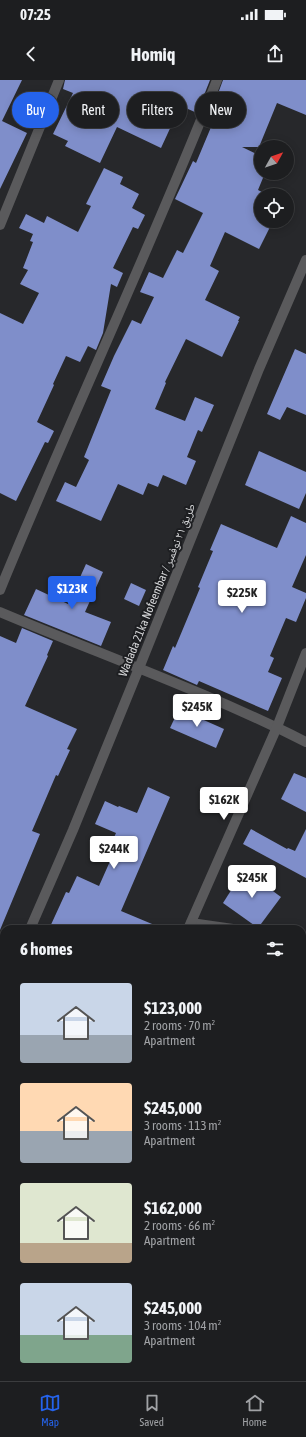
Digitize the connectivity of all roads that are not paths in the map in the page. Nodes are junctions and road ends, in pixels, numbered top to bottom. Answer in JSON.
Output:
{"nodes":[{"id":1,"x":59,"y":80,"type":"edge"},
{"id":2,"x":217,"y":80,"type":"edge"},
{"id":3,"x":0,"y":225,"type":"edge"},
{"id":4,"x":306,"y":260,"type":"edge"},
{"id":5,"x":0,"y":590,"type":"edge"},
{"id":6,"x":0,"y":612,"type":"edge"},
{"id":7,"x":306,"y":653,"type":"edge"},
{"id":8,"x":140,"y":668,"type":"junction"},
{"id":9,"x":277,"y":727,"type":"junction"},
{"id":10,"x":306,"y":742,"type":"edge"},
{"id":11,"x":32,"y":925,"type":"edge"},
{"id":12,"x":190,"y":925,"type":"edge"}],
"edges":[{"from":1,"to":3,"type":"street"},
{"from":2,"to":5,"type":"street"},
{"from":4,"to":8,"type":"street","name":"Wadada 21ka Nofeembar / طريق ٢١ نوفمبر"},
{"from":6,"to":8,"type":"street"},
{"from":7,"to":9,"type":"street"},
{"from":8,"to":9,"type":"street"},
{"from":8,"to":11,"type":"street","name":"Wadada 21ka Nofeembar / طريق ٢١ نوفمبر"},
{"from":9,"to":10,"type":"street"},
{"from":9,"to":12,"type":"street"}]}
